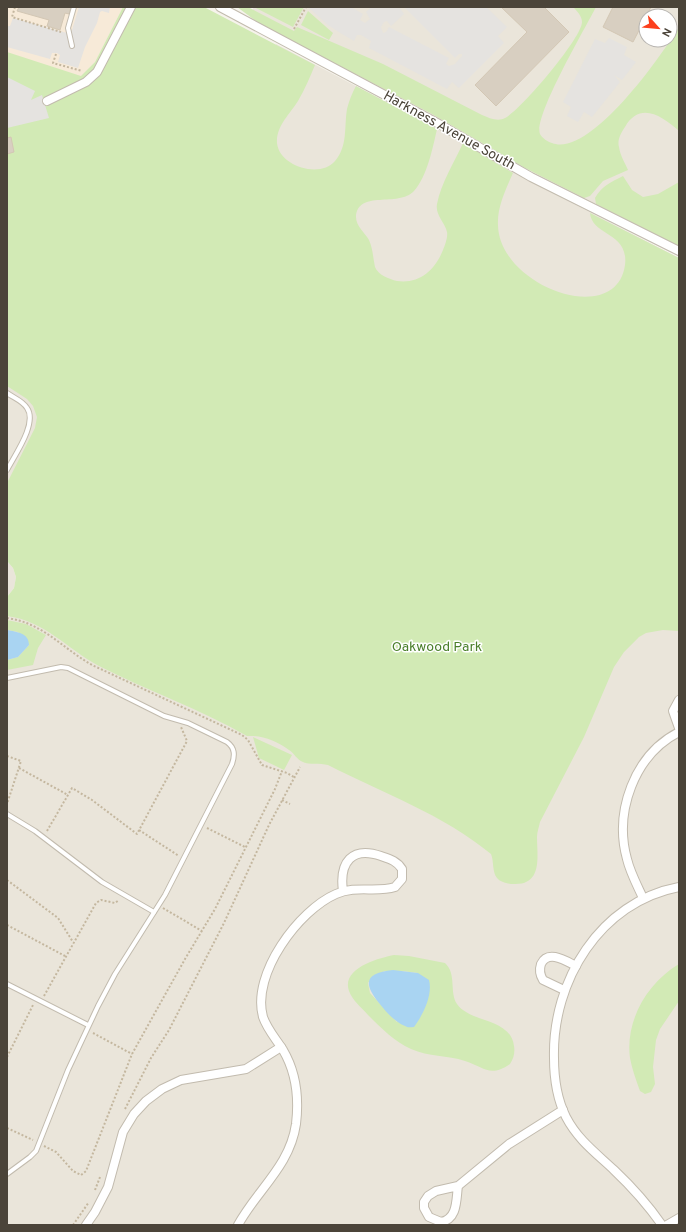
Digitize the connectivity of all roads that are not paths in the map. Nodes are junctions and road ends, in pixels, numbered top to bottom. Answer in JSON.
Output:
{"nodes":[{"id":1,"x":74,"y":7,"type":"edge"},
{"id":2,"x":131,"y":7,"type":"edge"},
{"id":3,"x":220,"y":7,"type":"edge"},
{"id":4,"x":72,"y":46,"type":"dead end"},
{"id":5,"x":48,"y":101,"type":"dead end"},
{"id":6,"x":679,"y":251,"type":"edge"},
{"id":7,"x":7,"y":394,"type":"edge"},
{"id":8,"x":7,"y":470,"type":"edge"},
{"id":9,"x":7,"y":678,"type":"edge"},
{"id":10,"x":679,"y":700,"type":"edge"},
{"id":11,"x":679,"y":728,"type":"edge"},
{"id":12,"x":679,"y":732,"type":"edge"},
{"id":13,"x":7,"y":814,"type":"edge"},
{"id":14,"x":679,"y":887,"type":"edge"},
{"id":15,"x":343,"y":891,"type":"junction"},
{"id":16,"x":643,"y":898,"type":"junction"},
{"id":17,"x":154,"y":912,"type":"junction"},
{"id":18,"x":576,"y":966,"type":"junction"},
{"id":19,"x":7,"y":984,"type":"edge"},
{"id":20,"x":564,"y":990,"type":"junction"},
{"id":21,"x":87,"y":1028,"type":"junction"},
{"id":22,"x":281,"y":1047,"type":"junction"},
{"id":23,"x":563,"y":1110,"type":"junction"},
{"id":24,"x":7,"y":1174,"type":"edge"},
{"id":25,"x":458,"y":1186,"type":"junction"},
{"id":26,"x":679,"y":1218,"type":"edge"},
{"id":27,"x":86,"y":1225,"type":"edge"},
{"id":28,"x":238,"y":1225,"type":"edge"},
{"id":29,"x":662,"y":1225,"type":"edge"},
{"id":30,"x":667,"y":1225,"type":"edge"}],
"edges":[{"from":1,"to":4,"type":"lane"},
{"from":2,"to":5,"type":"street"},
{"from":3,"to":6,"type":"street","name":"Harkness Avenue South"},
{"from":7,"to":8,"type":"lane"},
{"from":9,"to":17,"type":"lane"},
{"from":10,"to":11,"type":"street"},
{"from":12,"to":16,"type":"street"},
{"from":13,"to":17,"type":"lane"},
{"from":14,"to":16,"type":"street"},
{"from":15,"to":15,"type":"street"},
{"from":15,"to":22,"type":"street"},
{"from":16,"to":18,"type":"street"},
{"from":17,"to":21,"type":"lane"},
{"from":18,"to":20,"type":"street"},
{"from":18,"to":20,"type":"street"},
{"from":19,"to":21,"type":"lane"},
{"from":20,"to":23,"type":"street"},
{"from":21,"to":24,"type":"lane"},
{"from":22,"to":27,"type":"street"},
{"from":22,"to":28,"type":"street"},
{"from":23,"to":25,"type":"street"},
{"from":23,"to":29,"type":"street"},
{"from":25,"to":25,"type":"street"},
{"from":26,"to":30,"type":"street"}]}
